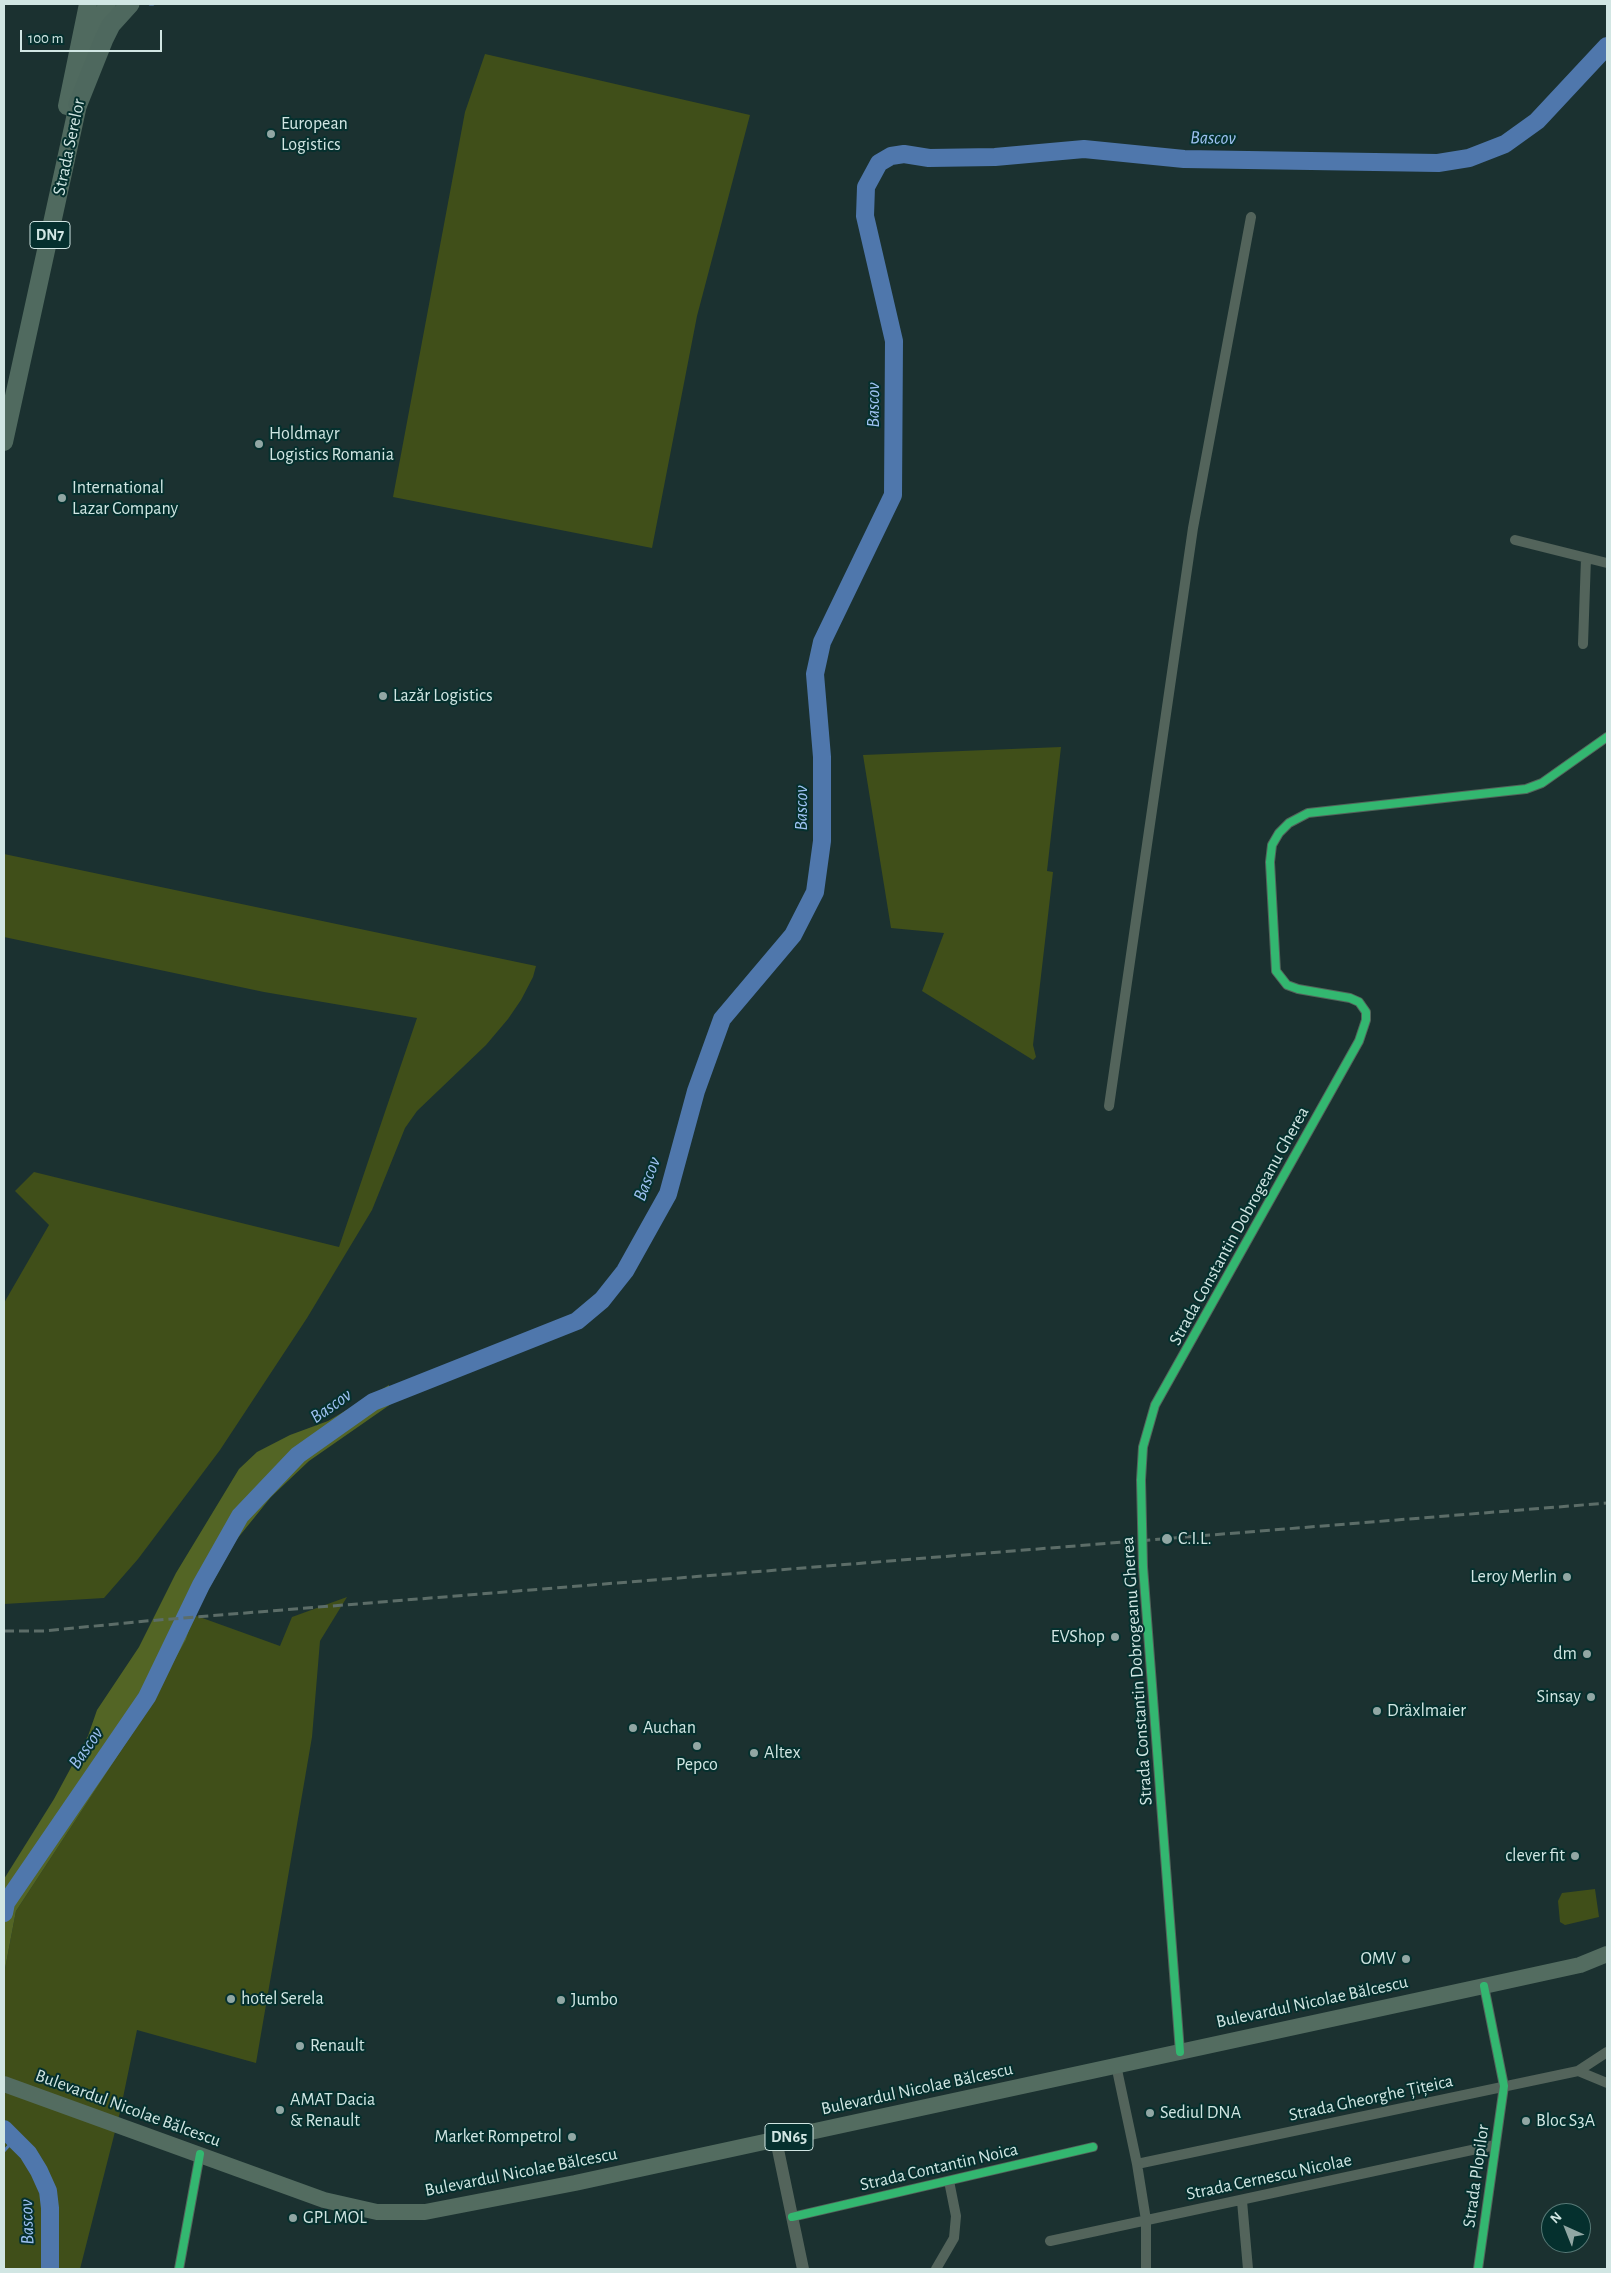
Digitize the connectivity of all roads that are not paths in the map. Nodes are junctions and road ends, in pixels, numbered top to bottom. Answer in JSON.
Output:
{"nodes":[{"id":1,"x":88,"y":4,"type":"edge"},
{"id":2,"x":106,"y":4,"type":"edge"},
{"id":3,"x":130,"y":4,"type":"edge"},
{"id":4,"x":72,"y":109,"type":"junction"},
{"id":5,"x":1251,"y":217,"type":"dead end"},
{"id":6,"x":4,"y":395,"type":"edge"},
{"id":7,"x":4,"y":442,"type":"edge"},
{"id":8,"x":1515,"y":540,"type":"dead end"},
{"id":9,"x":1586,"y":558,"type":"junction"},
{"id":10,"x":1607,"y":563,"type":"edge"},
{"id":11,"x":1583,"y":644,"type":"dead end"},
{"id":12,"x":1607,"y":737,"type":"edge"},
{"id":13,"x":1109,"y":1106,"type":"dead end"},
{"id":14,"x":1607,"y":1945,"type":"edge"},
{"id":15,"x":1607,"y":1954,"type":"edge"},
{"id":16,"x":1607,"y":1960,"type":"edge"},
{"id":17,"x":1580,"y":1965,"type":"junction"},
{"id":18,"x":1484,"y":1986,"type":"junction"},
{"id":19,"x":1180,"y":2052,"type":"junction"},
{"id":20,"x":1607,"y":2052,"type":"edge"},
{"id":21,"x":1116,"y":2065,"type":"junction"},
{"id":22,"x":1578,"y":2072,"type":"junction"},
{"id":23,"x":1607,"y":2083,"type":"edge"},
{"id":24,"x":6,"y":2085,"type":"edge"},
{"id":25,"x":1504,"y":2086,"type":"junction"},
{"id":26,"x":776,"y":2140,"type":"junction"},
{"id":27,"x":1495,"y":2145,"type":"junction"},
{"id":28,"x":1093,"y":2147,"type":"dead end"},
{"id":29,"x":200,"y":2154,"type":"junction"},
{"id":30,"x":1137,"y":2164,"type":"junction"},
{"id":31,"x":949,"y":2181,"type":"junction"},
{"id":32,"x":1242,"y":2201,"type":"junction"},
{"id":33,"x":792,"y":2217,"type":"junction"},
{"id":34,"x":1146,"y":2220,"type":"junction"},
{"id":35,"x":1050,"y":2241,"type":"dead end"},
{"id":36,"x":179,"y":2269,"type":"edge"},
{"id":37,"x":803,"y":2269,"type":"edge"},
{"id":38,"x":936,"y":2269,"type":"edge"},
{"id":39,"x":1146,"y":2269,"type":"edge"},
{"id":40,"x":1248,"y":2269,"type":"edge"},
{"id":41,"x":1478,"y":2269,"type":"edge"}],
"edges":[{"from":1,"to":4,"type":"highway","number":"DN7"},
{"from":2,"to":4,"type":"highway","name":"Strada Serelor","number":"DN7"},
{"from":3,"to":4,"type":"highway"},
{"from":4,"to":6,"type":"highway","name":"Strada Serelor","number":"DN7"},
{"from":4,"to":7,"type":"highway","name":"Strada Serelor","number":"DN7"},
{"from":5,"to":13,"type":"street"},
{"from":8,"to":9,"type":"street"},
{"from":9,"to":10,"type":"street"},
{"from":9,"to":11,"type":"street"},
{"from":12,"to":19,"type":"street","name":"Strada Constantin Dobrogeanu Gherea"},
{"from":14,"to":17,"type":"main road","name":"Bulevardul Nicolae Bălcescu","number":"DN65"},
{"from":15,"to":17,"type":"main road","name":"Bulevardul Nicolae Bălcescu","number":"DN65"},
{"from":16,"to":17,"type":"main road","number":"DN65"},
{"from":17,"to":18,"type":"main road","name":"Bulevardul Nicolae Bălcescu","number":"DN65"},
{"from":18,"to":19,"type":"main road","name":"Bulevardul Nicolae Bălcescu","number":"DN65"},
{"from":18,"to":25,"type":"street","name":"Strada Plopilor"},
{"from":19,"to":21,"type":"main road","name":"Bulevardul Nicolae Bălcescu","number":"DN65"},
{"from":20,"to":22,"type":"street","name":"Strada Gheorghe Țițeica"},
{"from":21,"to":26,"type":"main road","name":"Bulevardul Nicolae Bălcescu","number":"DN65"},
{"from":21,"to":30,"type":"street"},
{"from":22,"to":23,"type":"street"},
{"from":22,"to":25,"type":"street","name":"Strada Gheorghe Țițeica"},
{"from":24,"to":29,"type":"main road","name":"Bulevardul Nicolae Bălcescu","number":"DN65"},
{"from":25,"to":27,"type":"street","name":"Strada Plopilor"},
{"from":25,"to":30,"type":"street","name":"Strada Gheorghe Țițeica"},
{"from":26,"to":29,"type":"main road","name":"Bulevardul Nicolae Bălcescu","number":"DN65"},
{"from":26,"to":33,"type":"street"},
{"from":27,"to":32,"type":"street","name":"Strada Cernescu Nicolae"},
{"from":27,"to":41,"type":"street","name":"Strada Plopilor"},
{"from":28,"to":31,"type":"street","name":"Strada Contantin Noica"},
{"from":29,"to":36,"type":"street"},
{"from":30,"to":34,"type":"street"},
{"from":31,"to":33,"type":"street","name":"Strada Contantin Noica"},
{"from":31,"to":38,"type":"street"},
{"from":32,"to":34,"type":"street","name":"Strada Cernescu Nicolae"},
{"from":32,"to":40,"type":"street"},
{"from":33,"to":37,"type":"street"},
{"from":34,"to":35,"type":"street","name":"Strada Cernescu Nicolae"},
{"from":34,"to":39,"type":"street"}]}
